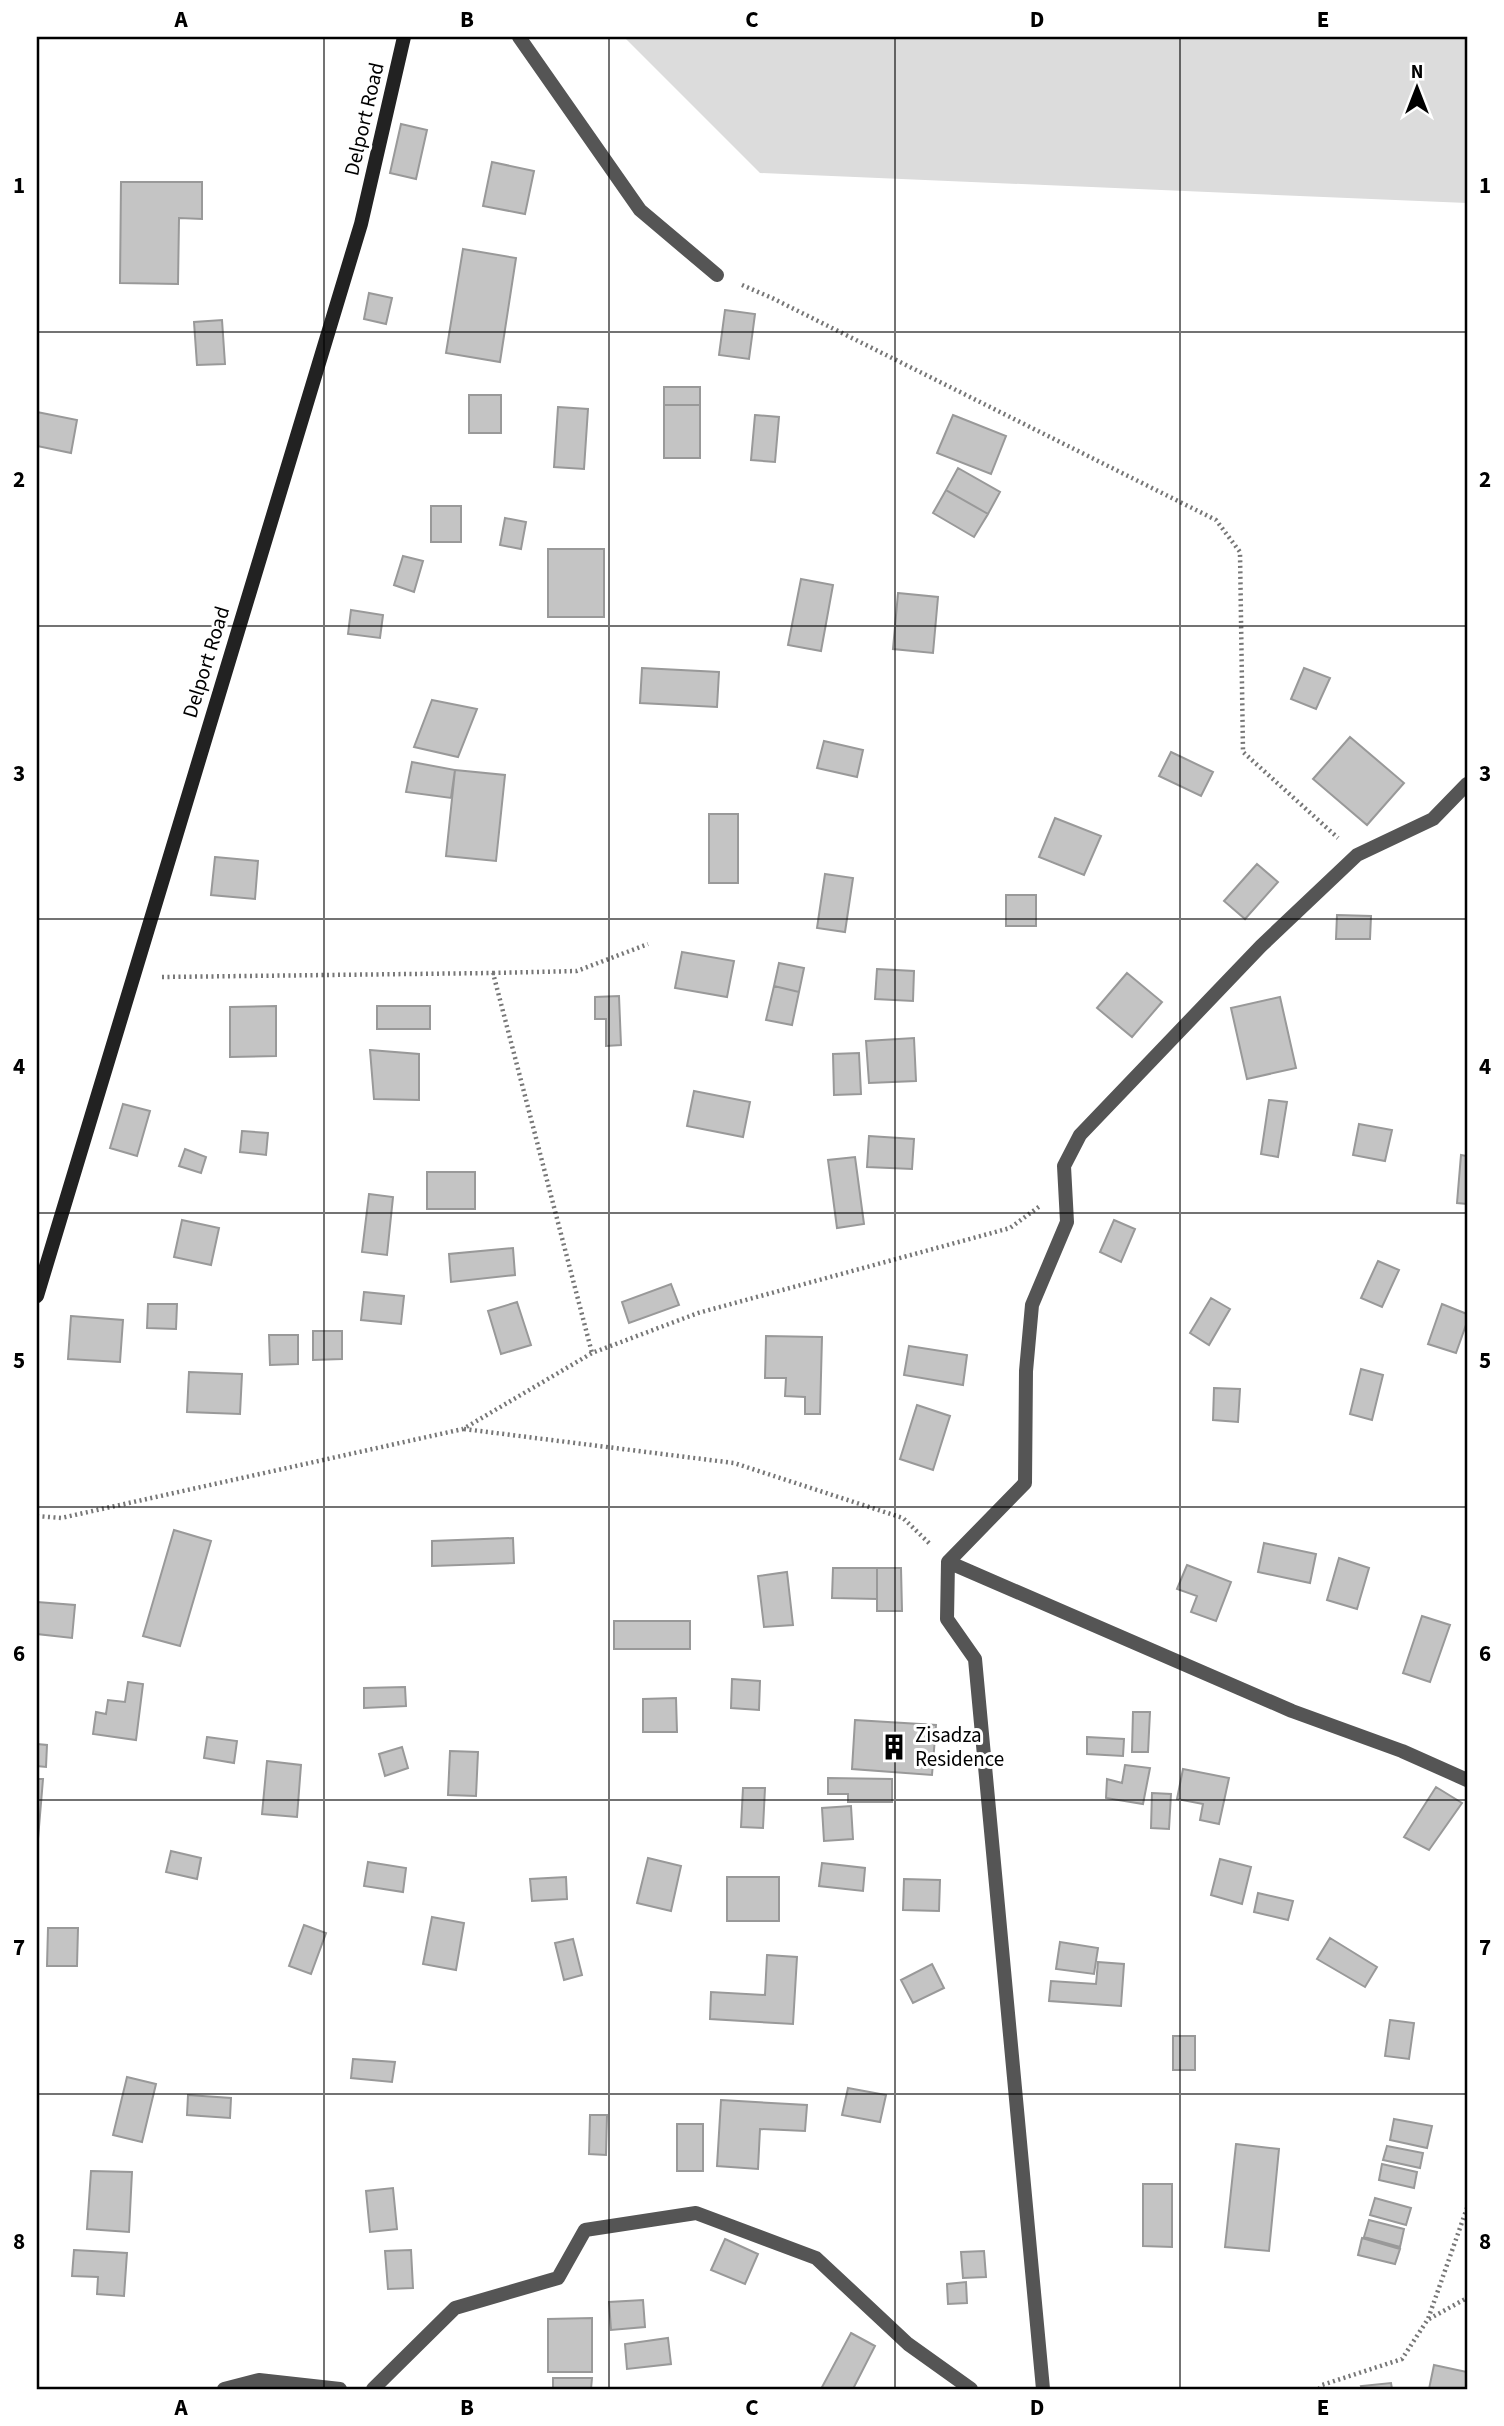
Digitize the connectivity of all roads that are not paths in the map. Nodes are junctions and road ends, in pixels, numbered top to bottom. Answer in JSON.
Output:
{"nodes":[{"id":1,"x":404,"y":37,"type":"edge"},
{"id":2,"x":519,"y":37,"type":"edge"},
{"id":3,"x":717,"y":275,"type":"road end"},
{"id":4,"x":1467,"y":785,"type":"edge"},
{"id":5,"x":37,"y":1296,"type":"edge"},
{"id":6,"x":948,"y":1562,"type":"junction"},
{"id":7,"x":1467,"y":1780,"type":"edge"},
{"id":8,"x":224,"y":2389,"type":"edge"},
{"id":9,"x":340,"y":2389,"type":"edge"},
{"id":10,"x":373,"y":2389,"type":"edge"},
{"id":11,"x":971,"y":2389,"type":"edge"},
{"id":12,"x":1043,"y":2389,"type":"edge"}],
"edges":[{"from":1,"to":5,"type":"street","name":"Delport Road"},
{"from":2,"to":3,"type":"street"},
{"from":4,"to":6,"type":"street"},
{"from":6,"to":7,"type":"street"},
{"from":6,"to":12,"type":"street"},
{"from":8,"to":9,"type":"street"},
{"from":10,"to":11,"type":"street"}]}
